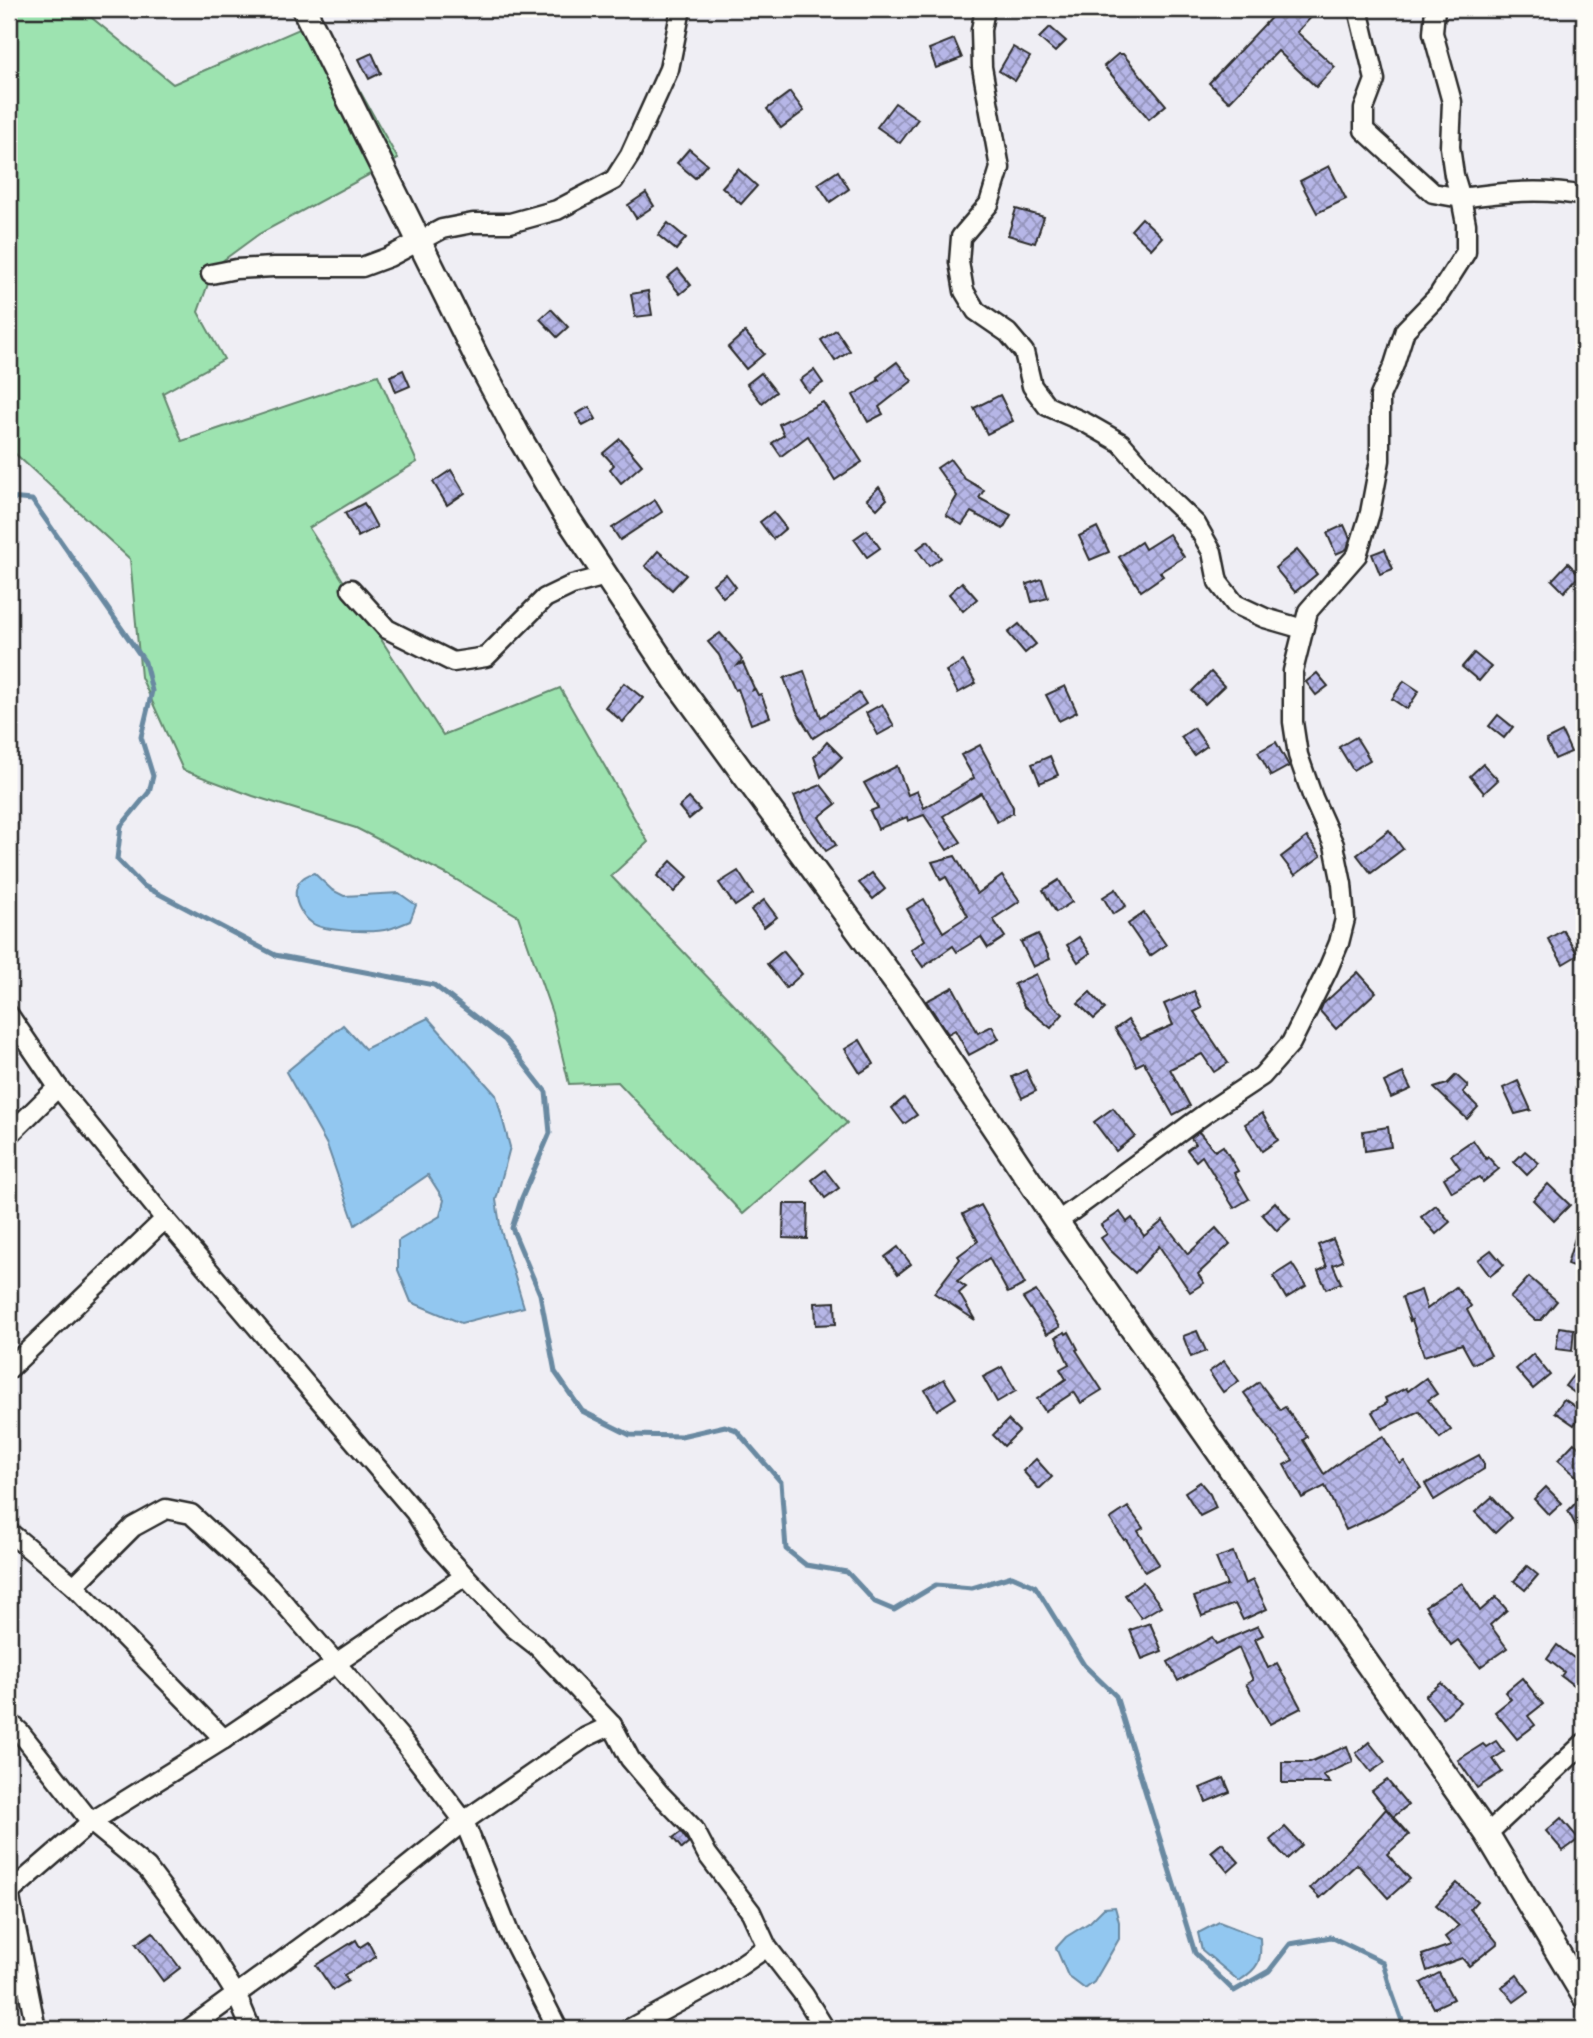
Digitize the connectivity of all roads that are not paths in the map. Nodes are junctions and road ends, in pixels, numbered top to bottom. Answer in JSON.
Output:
{"nodes":[{"id":1,"x":304,"y":9,"type":"edge"},
{"id":2,"x":681,"y":9,"type":"edge"},
{"id":3,"x":985,"y":9,"type":"edge"},
{"id":4,"x":1357,"y":9,"type":"edge"},
{"id":5,"x":1435,"y":9,"type":"edge"},
{"id":6,"x":1584,"y":196,"type":"edge"},
{"id":7,"x":1461,"y":198,"type":"junction"},
{"id":8,"x":420,"y":239,"type":"junction"},
{"id":9,"x":211,"y":274,"type":"dead end"},
{"id":10,"x":606,"y":576,"type":"junction"},
{"id":11,"x":351,"y":589,"type":"dead end"},
{"id":12,"x":1303,"y":629,"type":"junction"},
{"id":13,"x":9,"y":1015,"type":"edge"},
{"id":14,"x":58,"y":1087,"type":"junction"},
{"id":15,"x":9,"y":1135,"type":"edge"},
{"id":16,"x":165,"y":1219,"type":"junction"},
{"id":17,"x":1057,"y":1222,"type":"junction"},
{"id":18,"x":9,"y":1369,"type":"edge"},
{"id":19,"x":9,"y":1532,"type":"edge"},
{"id":20,"x":465,"y":1576,"type":"junction"},
{"id":21,"x":74,"y":1586,"type":"junction"},
{"id":22,"x":335,"y":1665,"type":"junction"},
{"id":23,"x":9,"y":1722,"type":"edge"},
{"id":24,"x":612,"y":1725,"type":"junction"},
{"id":25,"x":224,"y":1739,"type":"junction"},
{"id":26,"x":1584,"y":1744,"type":"edge"},
{"id":27,"x":464,"y":1821,"type":"junction"},
{"id":28,"x":91,"y":1822,"type":"junction"},
{"id":29,"x":1487,"y":1834,"type":"junction"},
{"id":30,"x":9,"y":1893,"type":"edge"},
{"id":31,"x":767,"y":1947,"type":"junction"},
{"id":32,"x":237,"y":1996,"type":"junction"},
{"id":33,"x":1584,"y":1996,"type":"edge"},
{"id":34,"x":36,"y":2029,"type":"edge"},
{"id":35,"x":189,"y":2029,"type":"edge"},
{"id":36,"x":251,"y":2029,"type":"edge"},
{"id":37,"x":558,"y":2029,"type":"edge"},
{"id":38,"x":629,"y":2029,"type":"edge"},
{"id":39,"x":825,"y":2029,"type":"edge"}],
"edges":[{"from":1,"to":8,"type":"main road"},
{"from":2,"to":8,"type":"street"},
{"from":3,"to":12,"type":"street"},
{"from":4,"to":7,"type":"street"},
{"from":5,"to":7,"type":"street"},
{"from":6,"to":7,"type":"street"},
{"from":7,"to":12,"type":"street"},
{"from":8,"to":9,"type":"street"},
{"from":8,"to":10,"type":"main road"},
{"from":10,"to":11,"type":"street"},
{"from":10,"to":17,"type":"main road"},
{"from":12,"to":17,"type":"street"},
{"from":13,"to":14,"type":"street"},
{"from":14,"to":15,"type":"street"},
{"from":14,"to":16,"type":"street"},
{"from":16,"to":18,"type":"street"},
{"from":16,"to":20,"type":"street"},
{"from":17,"to":29,"type":"main road"},
{"from":19,"to":21,"type":"street"},
{"from":20,"to":22,"type":"street"},
{"from":20,"to":24,"type":"street"},
{"from":21,"to":22,"type":"street"},
{"from":21,"to":25,"type":"street"},
{"from":22,"to":25,"type":"street"},
{"from":22,"to":27,"type":"street"},
{"from":23,"to":28,"type":"street"},
{"from":24,"to":27,"type":"street"},
{"from":24,"to":31,"type":"street"},
{"from":25,"to":28,"type":"street"},
{"from":26,"to":29,"type":"street"},
{"from":27,"to":32,"type":"street"},
{"from":27,"to":37,"type":"street"},
{"from":28,"to":30,"type":"street"},
{"from":28,"to":32,"type":"street"},
{"from":29,"to":33,"type":"main road"},
{"from":30,"to":34,"type":"street"},
{"from":31,"to":38,"type":"street"},
{"from":31,"to":39,"type":"street"},
{"from":32,"to":35,"type":"street"},
{"from":32,"to":36,"type":"street"}]}
